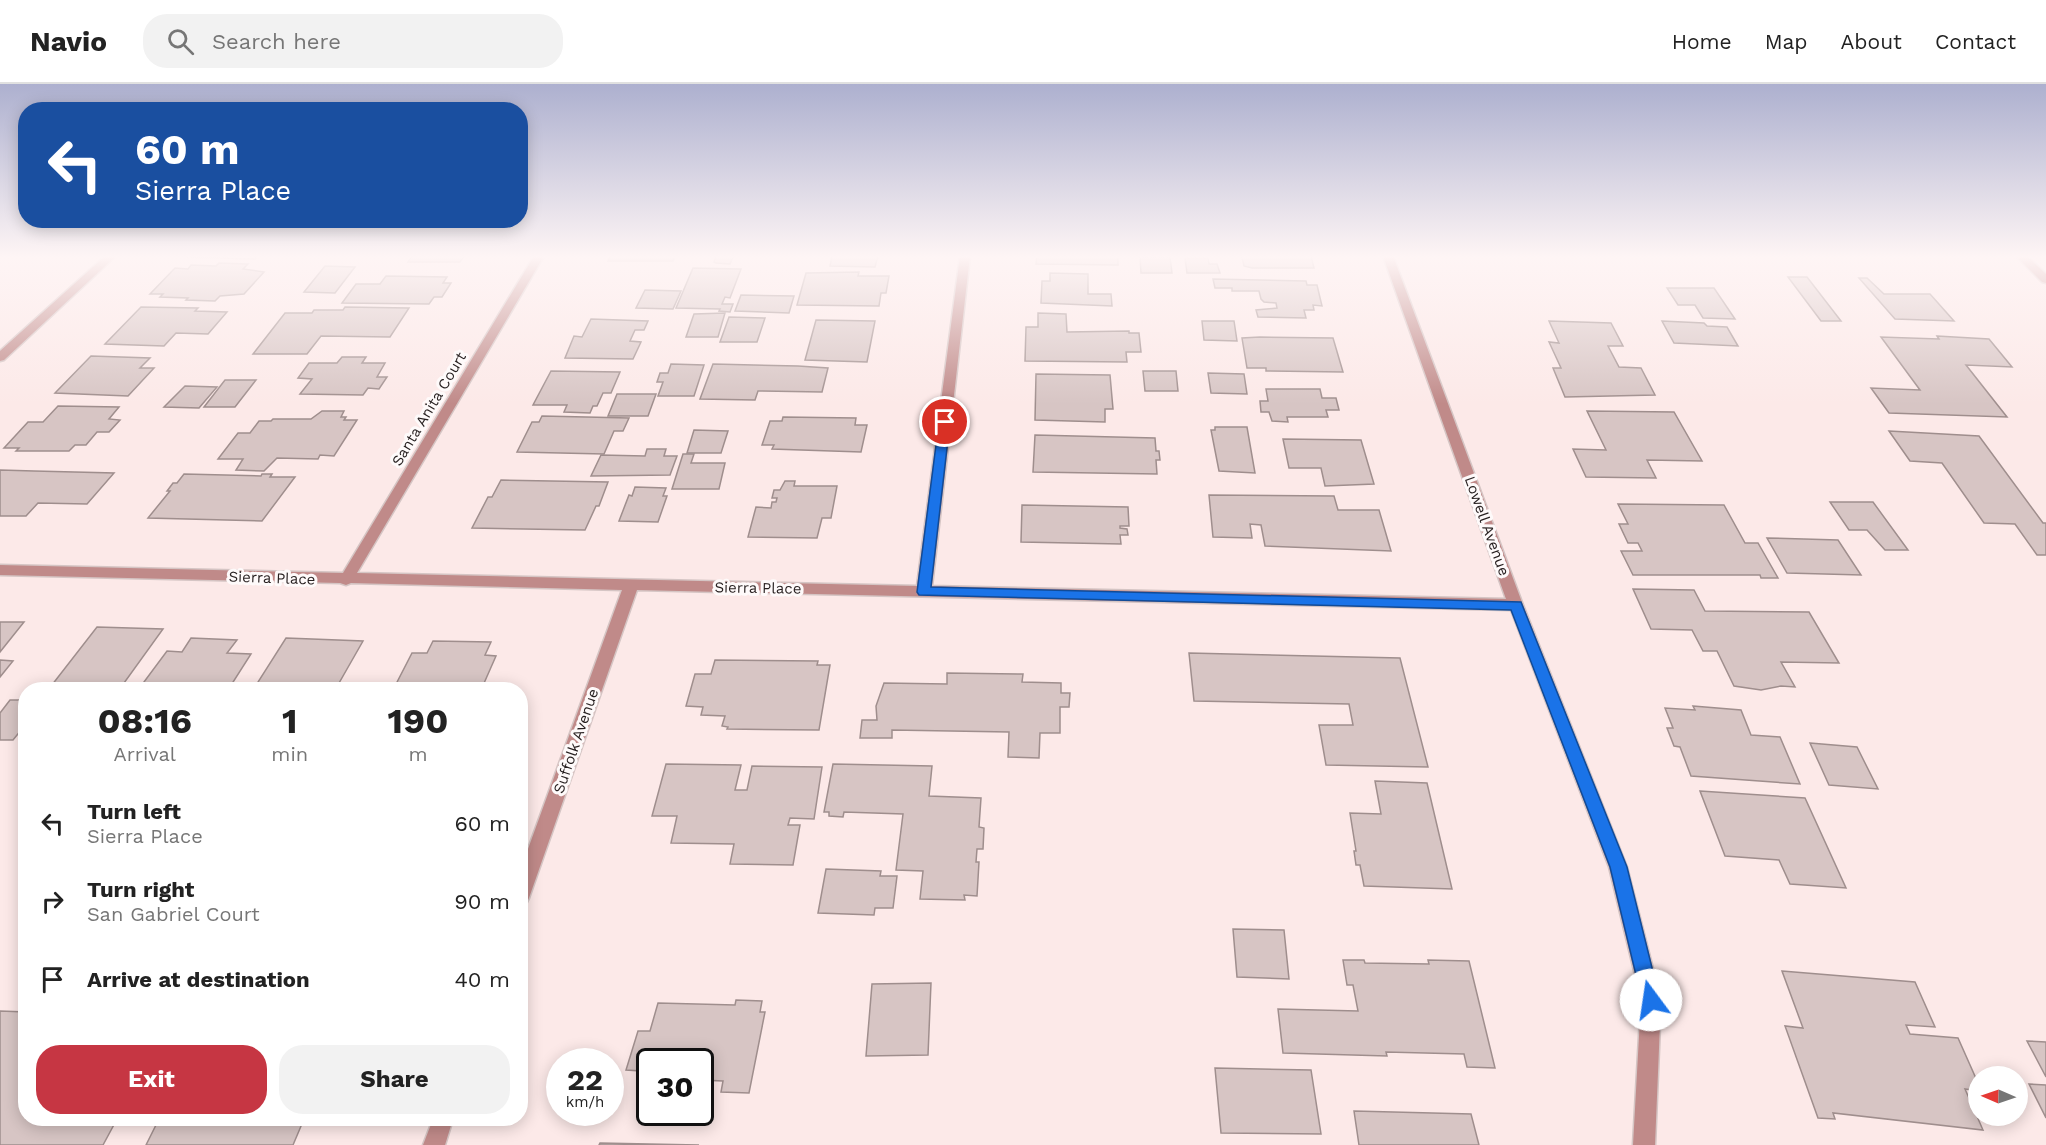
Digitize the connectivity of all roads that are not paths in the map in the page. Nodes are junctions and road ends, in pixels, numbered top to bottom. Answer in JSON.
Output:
{"nodes":[{"id":1,"x":57,"y":306,"type":"edge"},
{"id":2,"x":510,"y":306,"type":"edge"},
{"id":3,"x":959,"y":306,"type":"edge"},
{"id":4,"x":1406,"y":306,"type":"edge"},
{"id":5,"x":0,"y":357,"type":"edge"},
{"id":6,"x":0,"y":570,"type":"edge"},
{"id":7,"x":346,"y":580,"type":"junction"},
{"id":8,"x":631,"y":585,"type":"junction"},
{"id":9,"x":924,"y":592,"type":"junction"},
{"id":10,"x":1516,"y":605,"type":"junction"},
{"id":11,"x":528,"y":875,"type":"edge"},
{"id":12,"x":441,"y":1126,"type":"edge"},
{"id":13,"x":434,"y":1145,"type":"edge"},
{"id":14,"x":1644,"y":1145,"type":"edge"}],
"edges":[{"from":1,"to":5,"type":"street"},
{"from":2,"to":7,"type":"street","name":"Santa Anita Court"},
{"from":3,"to":9,"type":"street"},
{"from":4,"to":10,"type":"street","name":"Lowell Avenue"},
{"from":6,"to":7,"type":"street","name":"Sierra Place"},
{"from":7,"to":8,"type":"street","name":"Sierra Place"},
{"from":8,"to":9,"type":"street","name":"Sierra Place"},
{"from":8,"to":11,"type":"street","name":"Suffolk Avenue"},
{"from":9,"to":10,"type":"street","name":"Sierra Place"},
{"from":10,"to":14,"type":"street","name":"Lowell Avenue"},
{"from":12,"to":13,"type":"street"}]}
